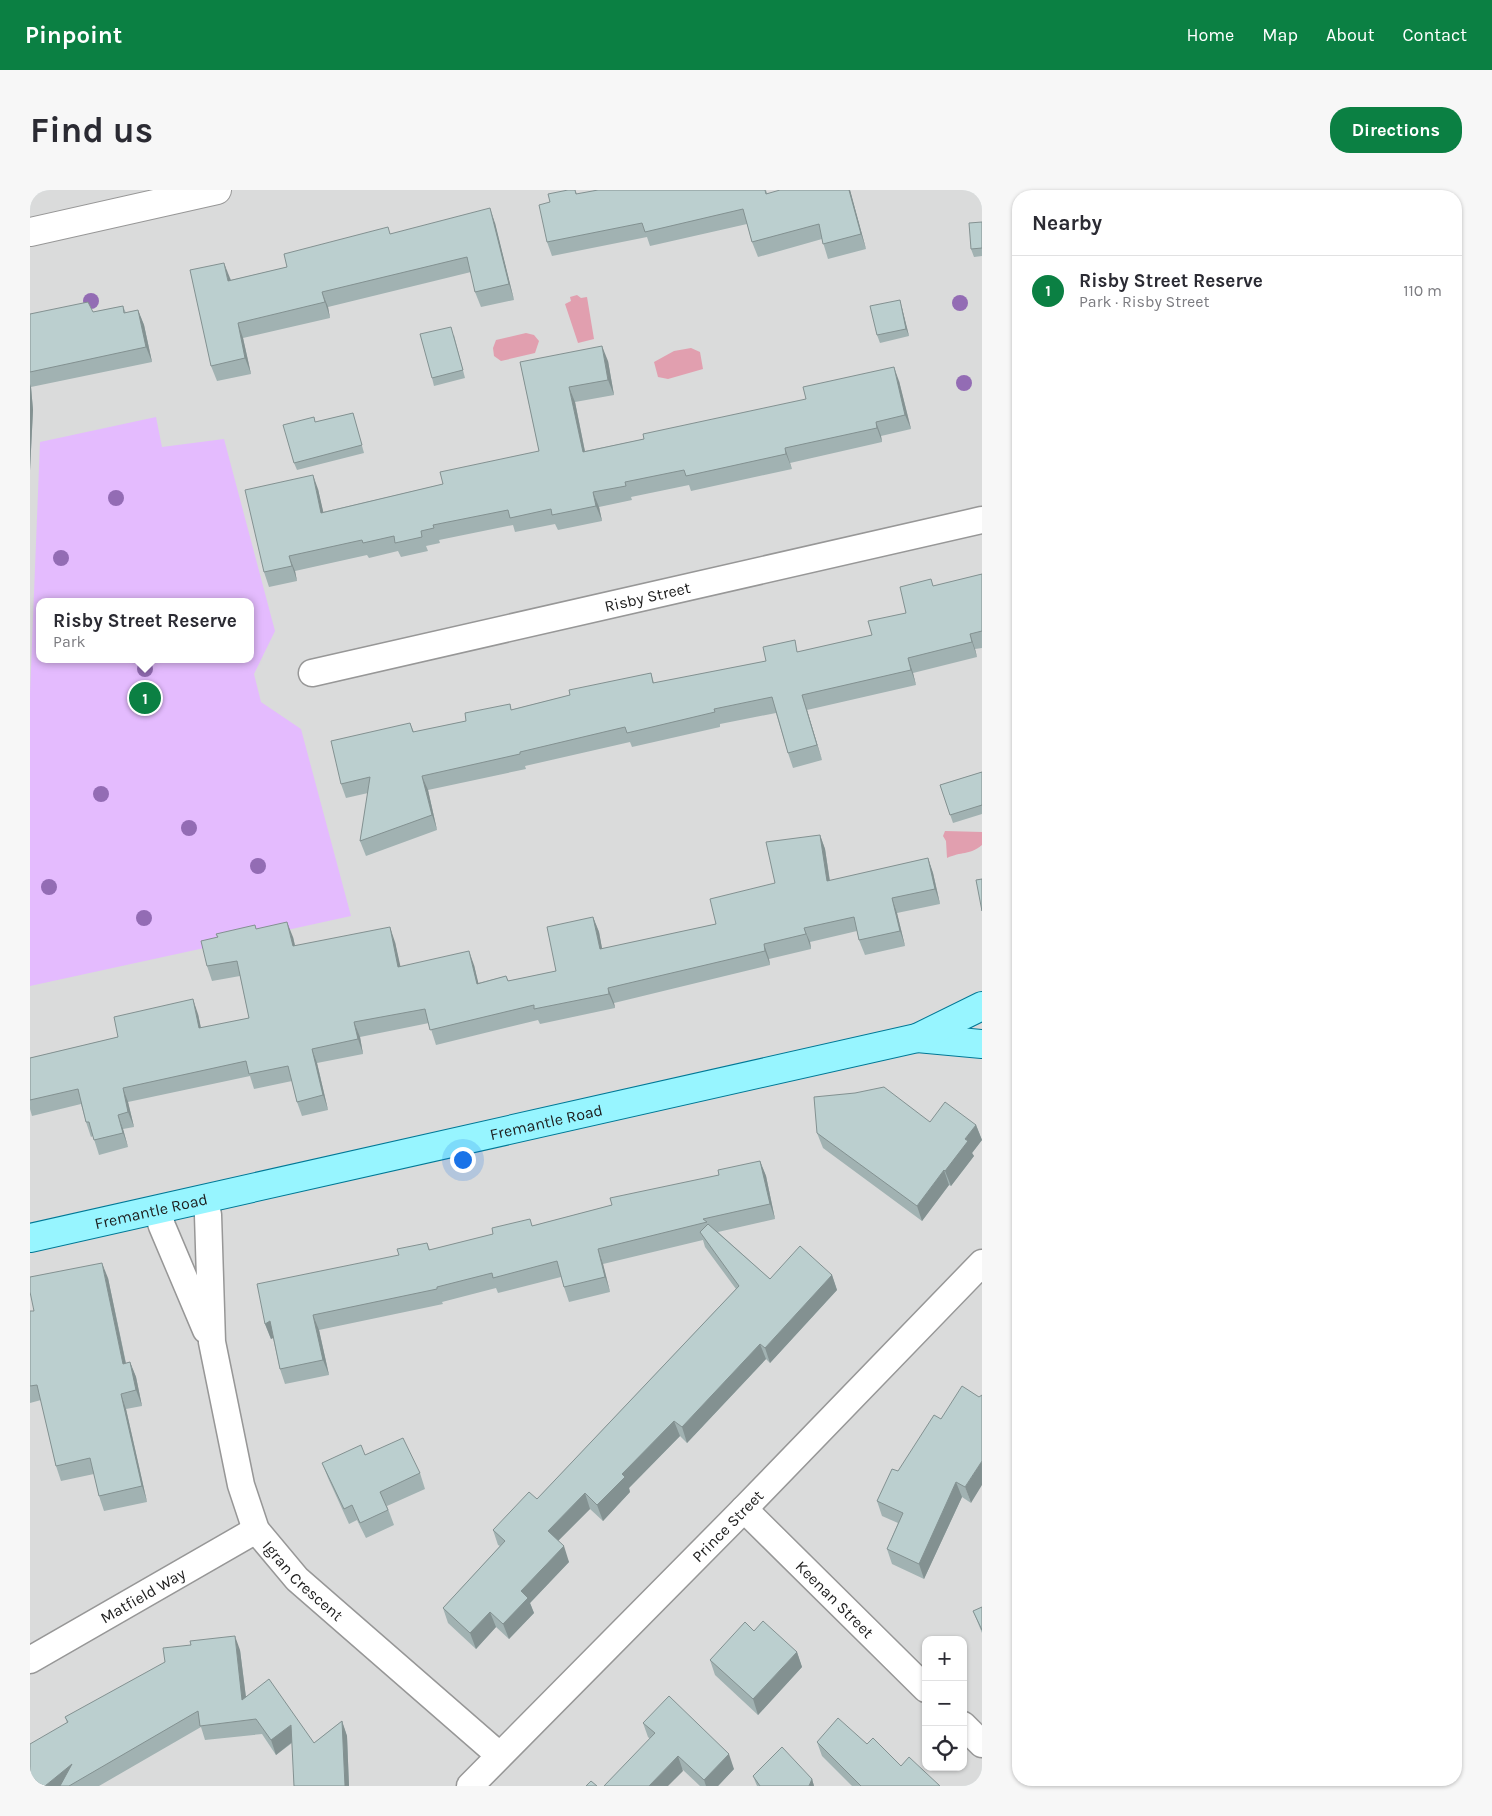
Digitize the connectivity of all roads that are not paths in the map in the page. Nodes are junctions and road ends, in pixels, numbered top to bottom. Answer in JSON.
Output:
{"nodes":[{"id":1,"x":216,"y":190,"type":"edge"},
{"id":2,"x":30,"y":232,"type":"edge"},
{"id":3,"x":982,"y":520,"type":"edge"},
{"id":4,"x":312,"y":673,"type":"dead end"},
{"id":5,"x":982,"y":1006,"type":"edge"},
{"id":6,"x":916,"y":1038,"type":"junction"},
{"id":7,"x":982,"y":1044,"type":"edge"},
{"id":8,"x":205,"y":1200,"type":"junction"},
{"id":9,"x":157,"y":1210,"type":"junction"},
{"id":10,"x":30,"y":1238,"type":"edge"},
{"id":11,"x":982,"y":1262,"type":"edge"},
{"id":12,"x":212,"y":1342,"type":"junction"},
{"id":13,"x":744,"y":1509,"type":"junction"},
{"id":14,"x":256,"y":1530,"type":"junction"},
{"id":15,"x":30,"y":1660,"type":"edge"},
{"id":16,"x":922,"y":1684,"type":"edge"},
{"id":17,"x":964,"y":1726,"type":"edge"},
{"id":18,"x":982,"y":1744,"type":"edge"},
{"id":19,"x":499,"y":1755,"type":"junction"},
{"id":20,"x":470,"y":1786,"type":"edge"}],
"edges":[{"from":1,"to":2,"type":"street"},
{"from":3,"to":4,"type":"street","name":"Risby Street"},
{"from":5,"to":6,"type":"main road","name":"Fremantle Road"},
{"from":6,"to":7,"type":"main road","name":"Fremantle Road"},
{"from":6,"to":8,"type":"main road","name":"Fremantle Road"},
{"from":8,"to":9,"type":"main road","name":"Fremantle Road"},
{"from":8,"to":12,"type":"street","name":"Igran Crescent"},
{"from":9,"to":10,"type":"main road","name":"Fremantle Road"},
{"from":9,"to":12,"type":"street","name":"Igran Crescent"},
{"from":11,"to":13,"type":"street","name":"Prince Street"},
{"from":12,"to":14,"type":"street","name":"Igran Crescent"},
{"from":13,"to":16,"type":"street","name":"Keenan Street"},
{"from":13,"to":19,"type":"street","name":"Prince Street"},
{"from":14,"to":15,"type":"street","name":"Matfield Way"},
{"from":14,"to":19,"type":"street","name":"Igran Crescent"},
{"from":17,"to":18,"type":"street"},
{"from":19,"to":20,"type":"street","name":"Prince Street"}]}
